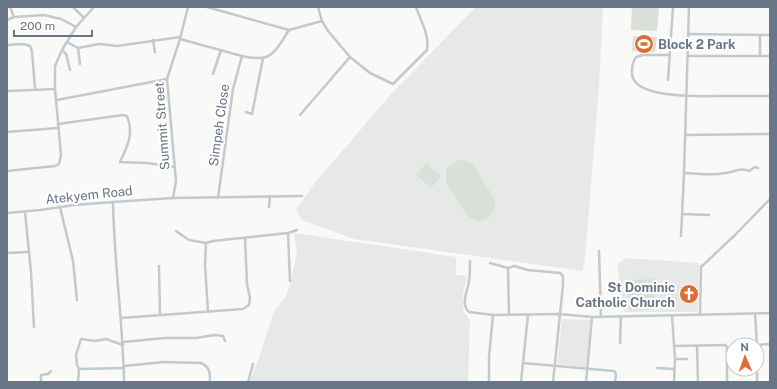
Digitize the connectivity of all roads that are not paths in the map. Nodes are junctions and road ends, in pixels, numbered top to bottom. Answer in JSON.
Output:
{"nodes":[{"id":1,"x":10,"y":7,"type":"edge"},
{"id":2,"x":73,"y":7,"type":"edge"},
{"id":3,"x":94,"y":7,"type":"edge"},
{"id":4,"x":188,"y":7,"type":"edge"},
{"id":5,"x":207,"y":7,"type":"edge"},
{"id":6,"x":318,"y":7,"type":"edge"},
{"id":7,"x":416,"y":7,"type":"edge"},
{"id":8,"x":673,"y":7,"type":"edge"},
{"id":9,"x":690,"y":7,"type":"edge"},
{"id":10,"x":14,"y":17,"type":"junction"},
{"id":11,"x":84,"y":18,"type":"junction"},
{"id":12,"x":7,"y":20,"type":"edge"},
{"id":13,"x":322,"y":21,"type":"junction"},
{"id":14,"x":76,"y":27,"type":"junction"},
{"id":15,"x":289,"y":30,"type":"junction"},
{"id":16,"x":689,"y":34,"type":"junction"},
{"id":17,"x":760,"y":35,"type":"junction"},
{"id":18,"x":770,"y":35,"type":"edge"},
{"id":19,"x":180,"y":38,"type":"junction"},
{"id":20,"x":153,"y":40,"type":"junction"},
{"id":21,"x":67,"y":42,"type":"junction"},
{"id":22,"x":7,"y":45,"type":"edge"},
{"id":23,"x":78,"y":48,"type":"junction"},
{"id":24,"x":62,"y":50,"type":"junction"},
{"id":25,"x":221,"y":50,"type":"junction"},
{"id":26,"x":156,"y":52,"type":"dead end"},
{"id":27,"x":669,"y":55,"type":"junction"},
{"id":28,"x":242,"y":56,"type":"junction"},
{"id":29,"x":688,"y":56,"type":"junction"},
{"id":30,"x":760,"y":56,"type":"junction"},
{"id":31,"x":770,"y":56,"type":"edge"},
{"id":32,"x":350,"y":57,"type":"junction"},
{"id":33,"x":264,"y":58,"type":"junction"},
{"id":34,"x":80,"y":64,"type":"dead end"},
{"id":35,"x":70,"y":70,"type":"dead end"},
{"id":36,"x":213,"y":74,"type":"dead end"},
{"id":37,"x":167,"y":79,"type":"junction"},
{"id":38,"x":668,"y":80,"type":"dead end"},
{"id":39,"x":35,"y":88,"type":"junction"},
{"id":40,"x":54,"y":89,"type":"junction"},
{"id":41,"x":7,"y":91,"type":"edge"},
{"id":42,"x":687,"y":96,"type":"junction"},
{"id":43,"x":770,"y":96,"type":"edge"},
{"id":44,"x":57,"y":100,"type":"junction"},
{"id":45,"x":246,"y":112,"type":"dead end"},
{"id":46,"x":300,"y":115,"type":"dead end"},
{"id":47,"x":58,"y":124,"type":"junction"},
{"id":48,"x":58,"y":128,"type":"junction"},
{"id":49,"x":7,"y":132,"type":"edge"},
{"id":50,"x":770,"y":134,"type":"edge"},
{"id":51,"x":685,"y":135,"type":"junction"},
{"id":52,"x":175,"y":167,"type":"junction"},
{"id":53,"x":758,"y":168,"type":"dead end"},
{"id":54,"x":7,"y":171,"type":"edge"},
{"id":55,"x":684,"y":173,"type":"junction"},
{"id":56,"x":270,"y":196,"type":"junction"},
{"id":57,"x":302,"y":196,"type":"dead end"},
{"id":58,"x":173,"y":198,"type":"junction"},
{"id":59,"x":218,"y":198,"type":"junction"},
{"id":60,"x":770,"y":200,"type":"edge"},
{"id":61,"x":113,"y":202,"type":"junction"},
{"id":62,"x":60,"y":207,"type":"junction"},
{"id":63,"x":269,"y":207,"type":"dead end"},
{"id":64,"x":25,"y":212,"type":"junction"},
{"id":65,"x":7,"y":213,"type":"edge"},
{"id":66,"x":682,"y":214,"type":"junction"},
{"id":67,"x":709,"y":215,"type":"dead end"},
{"id":68,"x":297,"y":230,"type":"dead end"},
{"id":69,"x":176,"y":231,"type":"dead end"},
{"id":70,"x":288,"y":233,"type":"junction"},
{"id":71,"x":681,"y":236,"type":"dead end"},
{"id":72,"x":245,"y":238,"type":"junction"},
{"id":73,"x":206,"y":242,"type":"junction"},
{"id":74,"x":599,"y":251,"type":"dead end"},
{"id":75,"x":29,"y":252,"type":"junction"},
{"id":76,"x":7,"y":253,"type":"edge"},
{"id":77,"x":470,"y":261,"type":"dead end"},
{"id":78,"x":490,"y":263,"type":"dead end"},
{"id":79,"x":159,"y":266,"type":"dead end"},
{"id":80,"x":508,"y":268,"type":"junction"},
{"id":81,"x":290,"y":281,"type":"dead end"},
{"id":82,"x":77,"y":300,"type":"dead end"},
{"id":83,"x":208,"y":311,"type":"junction"},
{"id":84,"x":755,"y":313,"type":"junction"},
{"id":85,"x":770,"y":313,"type":"edge"},
{"id":86,"x":493,"y":314,"type":"junction"},
{"id":87,"x":559,"y":314,"type":"junction"},
{"id":88,"x":160,"y":315,"type":"junction"},
{"id":89,"x":509,"y":315,"type":"junction"},
{"id":90,"x":528,"y":315,"type":"junction"},
{"id":91,"x":700,"y":315,"type":"junction"},
{"id":92,"x":621,"y":316,"type":"junction"},
{"id":93,"x":672,"y":316,"type":"junction"},
{"id":94,"x":592,"y":317,"type":"junction"},
{"id":95,"x":601,"y":317,"type":"junction"},
{"id":96,"x":121,"y":318,"type":"junction"},
{"id":97,"x":34,"y":327,"type":"dead end"},
{"id":98,"x":756,"y":337,"type":"edge"},
{"id":99,"x":225,"y":340,"type":"dead end"},
{"id":100,"x":620,"y":343,"type":"dead end"},
{"id":101,"x":123,"y":344,"type":"junction"},
{"id":102,"x":674,"y":346,"type":"junction"},
{"id":103,"x":696,"y":346,"type":"junction"},
{"id":104,"x":675,"y":359,"type":"junction"},
{"id":105,"x":687,"y":359,"type":"dead end"},
{"id":106,"x":522,"y":363,"type":"junction"},
{"id":107,"x":253,"y":364,"type":"dead end"},
{"id":108,"x":124,"y":367,"type":"junction"},
{"id":109,"x":555,"y":367,"type":"junction"},
{"id":110,"x":657,"y":368,"type":"dead end"},
{"id":111,"x":674,"y":368,"type":"junction"},
{"id":112,"x":79,"y":369,"type":"junction"},
{"id":113,"x":587,"y":369,"type":"junction"},
{"id":114,"x":50,"y":371,"type":"dead end"},
{"id":115,"x":42,"y":382,"type":"edge"},
{"id":116,"x":78,"y":382,"type":"edge"},
{"id":117,"x":124,"y":382,"type":"edge"},
{"id":118,"x":210,"y":382,"type":"edge"},
{"id":119,"x":248,"y":382,"type":"edge"},
{"id":120,"x":489,"y":382,"type":"edge"},
{"id":121,"x":521,"y":382,"type":"edge"},
{"id":122,"x":554,"y":382,"type":"edge"},
{"id":123,"x":586,"y":382,"type":"edge"},
{"id":124,"x":615,"y":382,"type":"edge"},
{"id":125,"x":674,"y":382,"type":"edge"},
{"id":126,"x":698,"y":382,"type":"edge"},
{"id":127,"x":727,"y":382,"type":"edge"}],
"edges":[{"from":1,"to":10,"type":"street"},
{"from":2,"to":11,"type":"street"},
{"from":3,"to":11,"type":"street"},
{"from":4,"to":19,"type":"street","name":"Summit Street"},
{"from":5,"to":15,"type":"street"},
{"from":6,"to":13,"type":"street"},
{"from":7,"to":32,"type":"street"},
{"from":8,"to":27,"type":"street"},
{"from":9,"to":16,"type":"street"},
{"from":10,"to":12,"type":"street"},
{"from":10,"to":14,"type":"street"},
{"from":11,"to":14,"type":"street"},
{"from":13,"to":15,"type":"street"},
{"from":13,"to":32,"type":"street"},
{"from":14,"to":21,"type":"street"},
{"from":15,"to":33,"type":"street"},
{"from":16,"to":17,"type":"street"},
{"from":16,"to":29,"type":"street"},
{"from":17,"to":18,"type":"street"},
{"from":17,"to":30,"type":"street"},
{"from":19,"to":20,"type":"street"},
{"from":19,"to":25,"type":"street"},
{"from":19,"to":37,"type":"street","name":"Summit Street"},
{"from":20,"to":23,"type":"street"},
{"from":20,"to":26,"type":"street"},
{"from":21,"to":23,"type":"street"},
{"from":21,"to":24,"type":"street"},
{"from":22,"to":39,"type":"street"},
{"from":23,"to":34,"type":"street"},
{"from":24,"to":35,"type":"street"},
{"from":24,"to":40,"type":"street"},
{"from":25,"to":28,"type":"street"},
{"from":25,"to":36,"type":"street"},
{"from":27,"to":38,"type":"street"},
{"from":27,"to":42,"type":"street"},
{"from":28,"to":33,"type":"street"},
{"from":28,"to":59,"type":"street","name":"Simpeh Close"},
{"from":29,"to":30,"type":"street"},
{"from":29,"to":42,"type":"street"},
{"from":30,"to":31,"type":"street"},
{"from":32,"to":46,"type":"street"},
{"from":33,"to":45,"type":"street"},
{"from":37,"to":44,"type":"street"},
{"from":37,"to":52,"type":"street","name":"Summit Street"},
{"from":39,"to":40,"type":"street"},
{"from":39,"to":41,"type":"street"},
{"from":40,"to":44,"type":"street"},
{"from":42,"to":43,"type":"street"},
{"from":42,"to":51,"type":"street"},
{"from":44,"to":47,"type":"street"},
{"from":47,"to":48,"type":"street"},
{"from":47,"to":52,"type":"street"},
{"from":48,"to":49,"type":"street"},
{"from":48,"to":54,"type":"street"},
{"from":50,"to":51,"type":"street"},
{"from":51,"to":55,"type":"street"},
{"from":52,"to":58,"type":"street","name":"Summit Street"},
{"from":53,"to":55,"type":"street"},
{"from":55,"to":66,"type":"street"},
{"from":56,"to":57,"type":"street"},
{"from":56,"to":59,"type":"street"},
{"from":56,"to":63,"type":"street"},
{"from":58,"to":59,"type":"street","name":"Atekyem Road"},
{"from":58,"to":61,"type":"street","name":"Atekyem Road"},
{"from":60,"to":91,"type":"street"},
{"from":61,"to":62,"type":"street","name":"Atekyem Road"},
{"from":61,"to":96,"type":"street"},
{"from":62,"to":64,"type":"street","name":"Atekyem Road"},
{"from":62,"to":82,"type":"street"},
{"from":64,"to":65,"type":"street","name":"Atekyem Road"},
{"from":64,"to":75,"type":"street"},
{"from":66,"to":67,"type":"street"},
{"from":66,"to":71,"type":"street"},
{"from":68,"to":70,"type":"street"},
{"from":69,"to":73,"type":"street"},
{"from":70,"to":72,"type":"street"},
{"from":70,"to":81,"type":"street"},
{"from":72,"to":73,"type":"street"},
{"from":72,"to":83,"type":"street"},
{"from":73,"to":83,"type":"street"},
{"from":74,"to":95,"type":"street"},
{"from":75,"to":76,"type":"street"},
{"from":75,"to":97,"type":"street"},
{"from":77,"to":86,"type":"street"},
{"from":78,"to":80,"type":"street"},
{"from":79,"to":88,"type":"street"},
{"from":80,"to":87,"type":"street"},
{"from":80,"to":89,"type":"street"},
{"from":83,"to":88,"type":"street"},
{"from":84,"to":85,"type":"street"},
{"from":84,"to":91,"type":"street"},
{"from":84,"to":98,"type":"street"},
{"from":86,"to":89,"type":"street"},
{"from":86,"to":120,"type":"street"},
{"from":87,"to":90,"type":"street"},
{"from":87,"to":94,"type":"street"},
{"from":87,"to":109,"type":"street"},
{"from":88,"to":96,"type":"street"},
{"from":89,"to":90,"type":"street"},
{"from":90,"to":106,"type":"street"},
{"from":91,"to":93,"type":"street"},
{"from":92,"to":93,"type":"street"},
{"from":92,"to":95,"type":"street"},
{"from":92,"to":100,"type":"street"},
{"from":93,"to":102,"type":"street"},
{"from":94,"to":95,"type":"street"},
{"from":94,"to":113,"type":"street"},
{"from":96,"to":101,"type":"street"},
{"from":99,"to":101,"type":"street"},
{"from":101,"to":108,"type":"street"},
{"from":101,"to":112,"type":"street"},
{"from":102,"to":103,"type":"street"},
{"from":102,"to":104,"type":"street"},
{"from":103,"to":126,"type":"street"},
{"from":103,"to":127,"type":"street"},
{"from":104,"to":105,"type":"street"},
{"from":104,"to":111,"type":"street"},
{"from":106,"to":109,"type":"street"},
{"from":106,"to":121,"type":"street"},
{"from":107,"to":119,"type":"street"},
{"from":108,"to":112,"type":"street"},
{"from":108,"to":117,"type":"street"},
{"from":108,"to":118,"type":"street"},
{"from":109,"to":113,"type":"street"},
{"from":109,"to":122,"type":"street"},
{"from":110,"to":111,"type":"street"},
{"from":111,"to":125,"type":"street"},
{"from":112,"to":116,"type":"street"},
{"from":113,"to":123,"type":"street"},
{"from":113,"to":124,"type":"street"},
{"from":114,"to":115,"type":"street"}]}
